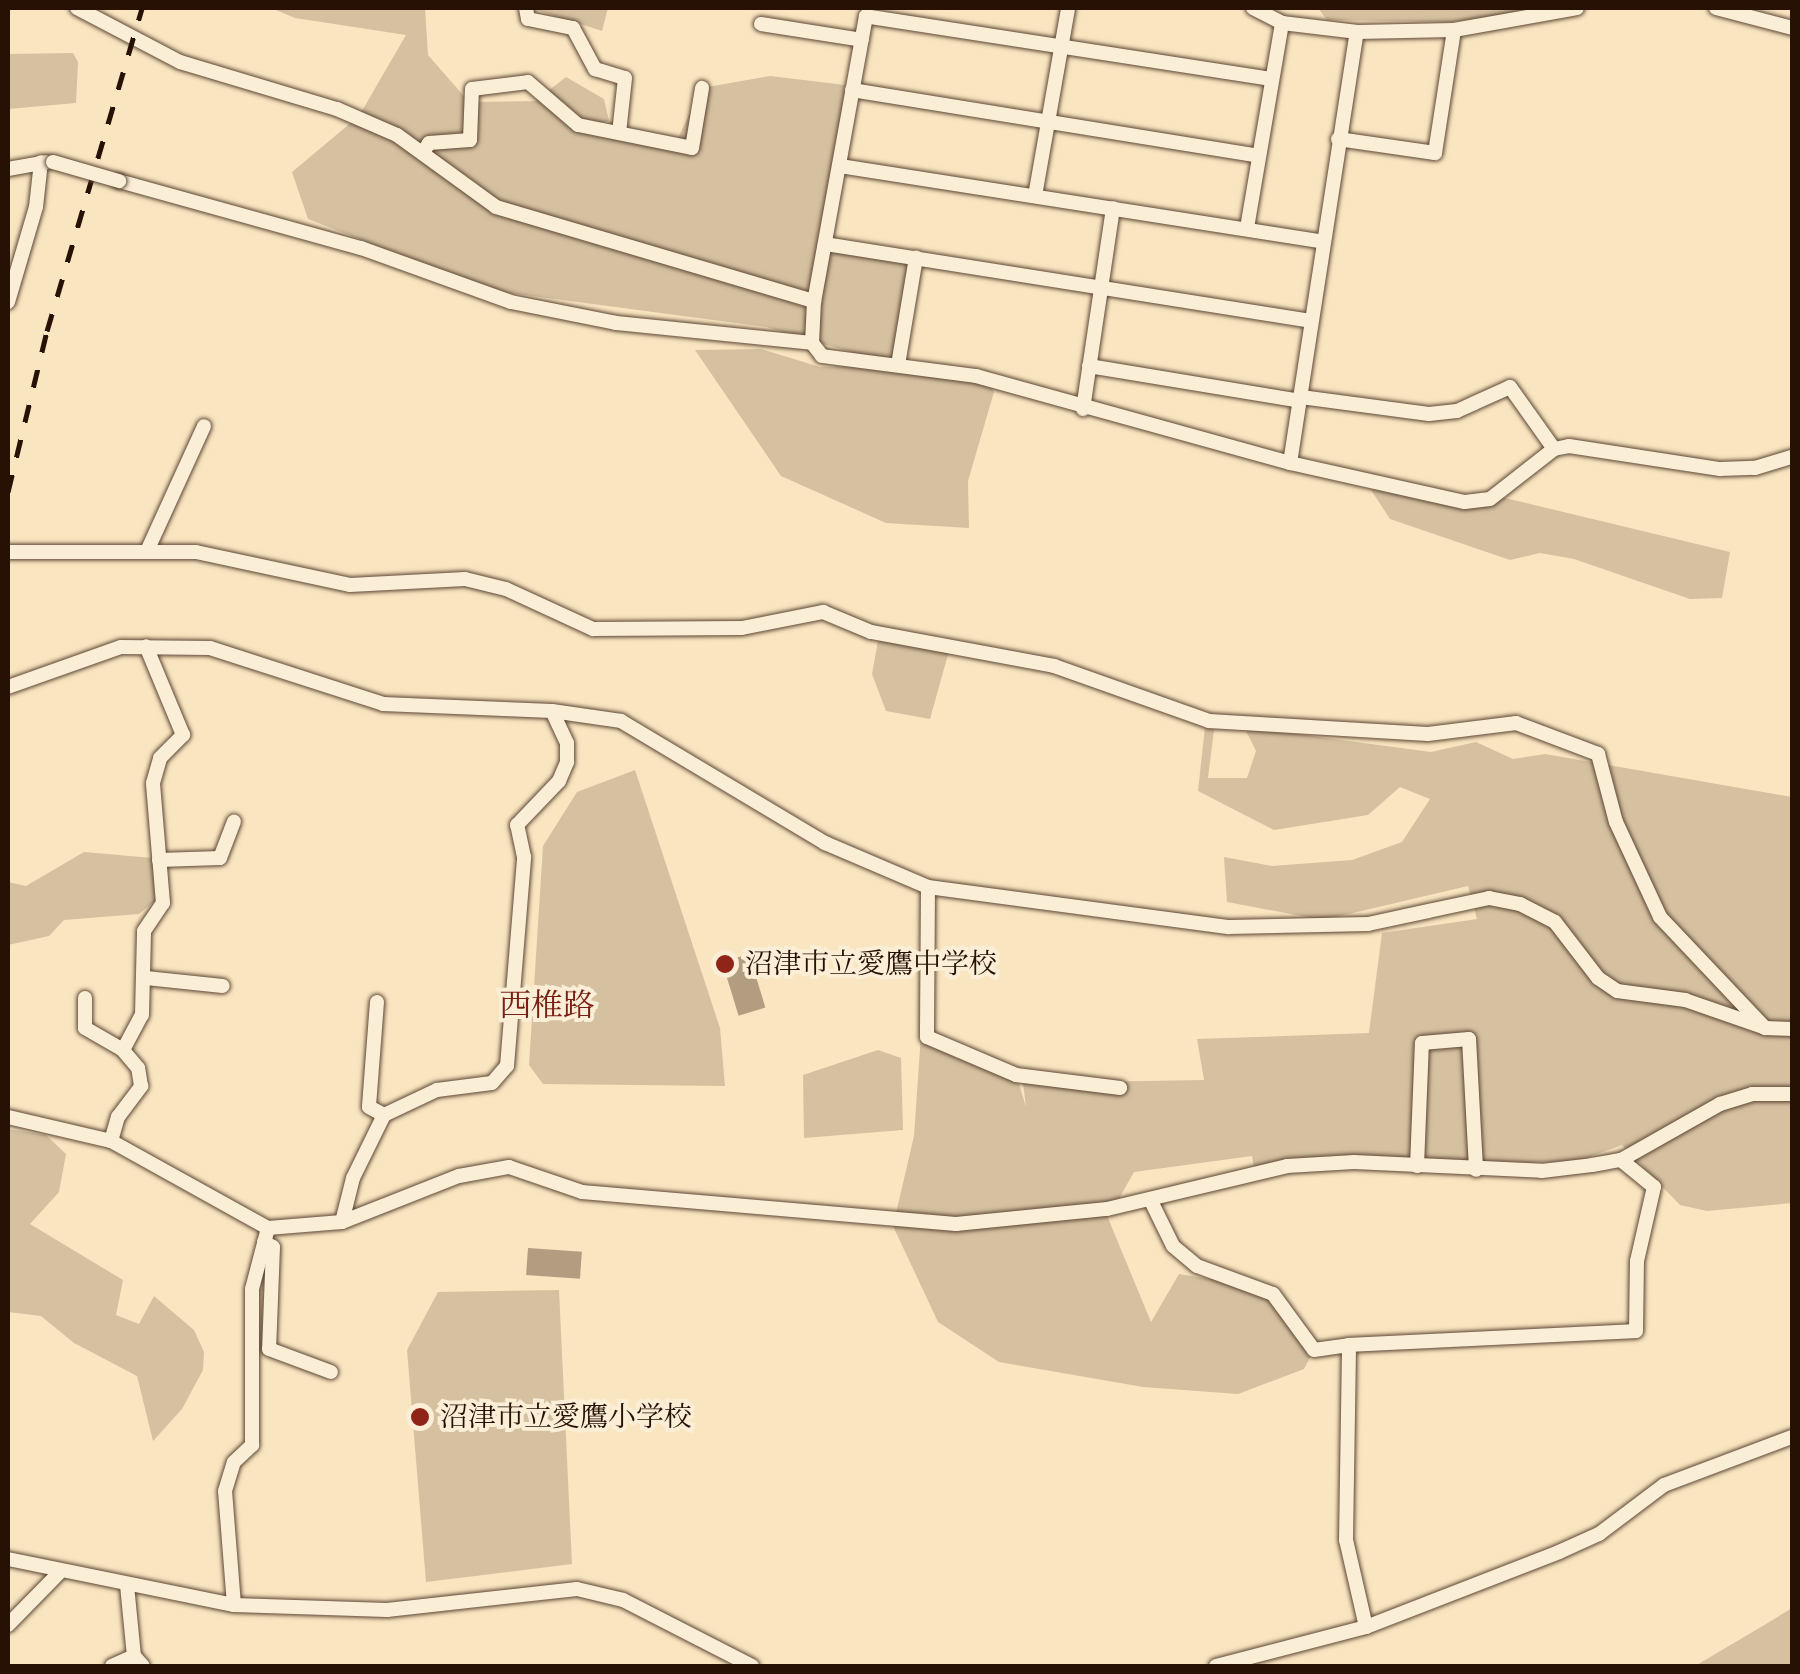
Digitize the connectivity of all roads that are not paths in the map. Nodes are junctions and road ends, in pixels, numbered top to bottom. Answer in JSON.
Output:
{"nodes":[{"id":1,"x":77,"y":8,"type":"edge"},
{"id":2,"x":526,"y":8,"type":"edge"},
{"id":3,"x":1068,"y":8,"type":"edge"},
{"id":4,"x":1253,"y":8,"type":"edge"},
{"id":5,"x":1577,"y":8,"type":"edge"},
{"id":6,"x":1716,"y":8,"type":"edge"},
{"id":7,"x":1282,"y":22,"type":"junction"},
{"id":8,"x":761,"y":24,"type":"dead end"},
{"id":9,"x":1792,"y":28,"type":"edge"},
{"id":10,"x":1454,"y":30,"type":"junction"},
{"id":11,"x":1357,"y":32,"type":"junction"},
{"id":12,"x":862,"y":40,"type":"junction"},
{"id":13,"x":1060,"y":45,"type":"junction"},
{"id":14,"x":1270,"y":79,"type":"junction"},
{"id":15,"x":702,"y":88,"type":"dead end"},
{"id":16,"x":852,"y":90,"type":"junction"},
{"id":17,"x":1048,"y":120,"type":"junction"},
{"id":18,"x":619,"y":133,"type":"junction"},
{"id":19,"x":1338,"y":139,"type":"junction"},
{"id":20,"x":424,"y":150,"type":"junction"},
{"id":21,"x":1258,"y":156,"type":"junction"},
{"id":22,"x":47,"y":162,"type":"junction"},
{"id":23,"x":840,"y":166,"type":"junction"},
{"id":24,"x":8,"y":169,"type":"edge"},
{"id":25,"x":1035,"y":196,"type":"junction"},
{"id":26,"x":1113,"y":208,"type":"junction"},
{"id":27,"x":1246,"y":228,"type":"junction"},
{"id":28,"x":1321,"y":242,"type":"junction"},
{"id":29,"x":826,"y":244,"type":"junction"},
{"id":30,"x":916,"y":258,"type":"junction"},
{"id":31,"x":1098,"y":289,"type":"junction"},
{"id":32,"x":814,"y":301,"type":"junction"},
{"id":33,"x":8,"y":302,"type":"edge"},
{"id":34,"x":1310,"y":321,"type":"junction"},
{"id":35,"x":812,"y":344,"type":"junction"},
{"id":36,"x":898,"y":364,"type":"junction"},
{"id":37,"x":1088,"y":366,"type":"junction"},
{"id":38,"x":1301,"y":398,"type":"junction"},
{"id":39,"x":1083,"y":408,"type":"junction"},
{"id":40,"x":204,"y":426,"type":"dead end"},
{"id":41,"x":1554,"y":449,"type":"junction"},
{"id":42,"x":1792,"y":457,"type":"edge"},
{"id":43,"x":1290,"y":463,"type":"junction"},
{"id":44,"x":148,"y":549,"type":"junction"},
{"id":45,"x":8,"y":552,"type":"edge"},
{"id":46,"x":146,"y":646,"type":"junction"},
{"id":47,"x":8,"y":687,"type":"edge"},
{"id":48,"x":552,"y":711,"type":"junction"},
{"id":49,"x":234,"y":822,"type":"dead end"},
{"id":50,"x":159,"y":860,"type":"junction"},
{"id":51,"x":928,"y":887,"type":"junction"},
{"id":52,"x":146,"y":978,"type":"junction"},
{"id":53,"x":223,"y":986,"type":"dead end"},
{"id":54,"x":85,"y":998,"type":"dead end"},
{"id":55,"x":377,"y":1002,"type":"dead end"},
{"id":56,"x":1764,"y":1028,"type":"junction"},
{"id":57,"x":1792,"y":1029,"type":"edge"},
{"id":58,"x":123,"y":1050,"type":"junction"},
{"id":59,"x":1120,"y":1088,"type":"dead end"},
{"id":60,"x":1792,"y":1094,"type":"edge"},
{"id":61,"x":384,"y":1115,"type":"junction"},
{"id":62,"x":8,"y":1116,"type":"edge"},
{"id":63,"x":111,"y":1141,"type":"junction"},
{"id":64,"x":1621,"y":1160,"type":"junction"},
{"id":65,"x":1417,"y":1166,"type":"junction"},
{"id":66,"x":1476,"y":1170,"type":"junction"},
{"id":67,"x":1150,"y":1199,"type":"junction"},
{"id":68,"x":342,"y":1222,"type":"junction"},
{"id":69,"x":266,"y":1235,"type":"junction"},
{"id":70,"x":1349,"y":1345,"type":"junction"},
{"id":71,"x":331,"y":1372,"type":"dead end"},
{"id":72,"x":1792,"y":1437,"type":"edge"},
{"id":73,"x":8,"y":1560,"type":"edge"},
{"id":74,"x":59,"y":1573,"type":"junction"},
{"id":75,"x":128,"y":1585,"type":"junction"},
{"id":76,"x":234,"y":1605,"type":"junction"},
{"id":77,"x":8,"y":1625,"type":"edge"},
{"id":78,"x":1366,"y":1626,"type":"junction"},
{"id":79,"x":138,"y":1661,"type":"edge"},
{"id":80,"x":112,"y":1666,"type":"edge"},
{"id":81,"x":752,"y":1666,"type":"edge"},
{"id":82,"x":1216,"y":1666,"type":"edge"}],
"edges":[{"from":1,"to":20,"type":"street"},
{"from":2,"to":18,"type":"street"},
{"from":3,"to":13,"type":"street"},
{"from":4,"to":7,"type":"street"},
{"from":5,"to":10,"type":"street"},
{"from":6,"to":9,"type":"street"},
{"from":7,"to":11,"type":"street"},
{"from":7,"to":14,"type":"street"},
{"from":8,"to":12,"type":"street"},
{"from":10,"to":11,"type":"street"},
{"from":10,"to":19,"type":"street"},
{"from":11,"to":19,"type":"street"},
{"from":12,"to":13,"type":"street"},
{"from":12,"to":16,"type":"street"},
{"from":13,"to":14,"type":"street"},
{"from":13,"to":17,"type":"street"},
{"from":14,"to":21,"type":"street"},
{"from":15,"to":18,"type":"street"},
{"from":16,"to":17,"type":"street"},
{"from":16,"to":23,"type":"street"},
{"from":17,"to":21,"type":"street"},
{"from":17,"to":25,"type":"street"},
{"from":18,"to":20,"type":"street"},
{"from":19,"to":28,"type":"street"},
{"from":20,"to":32,"type":"street"},
{"from":21,"to":27,"type":"street"},
{"from":22,"to":24,"type":"street"},
{"from":22,"to":33,"type":"street"},
{"from":22,"to":35,"type":"street","bridge":true},
{"from":23,"to":25,"type":"street"},
{"from":23,"to":29,"type":"street"},
{"from":25,"to":26,"type":"street"},
{"from":26,"to":27,"type":"street"},
{"from":26,"to":31,"type":"street"},
{"from":27,"to":28,"type":"street"},
{"from":28,"to":34,"type":"street"},
{"from":29,"to":30,"type":"street"},
{"from":29,"to":32,"type":"street"},
{"from":30,"to":31,"type":"street"},
{"from":30,"to":36,"type":"street"},
{"from":31,"to":34,"type":"street"},
{"from":31,"to":37,"type":"street"},
{"from":32,"to":35,"type":"street"},
{"from":34,"to":38,"type":"street"},
{"from":35,"to":36,"type":"street"},
{"from":36,"to":39,"type":"street"},
{"from":37,"to":38,"type":"street"},
{"from":37,"to":39,"type":"street"},
{"from":38,"to":41,"type":"street"},
{"from":38,"to":43,"type":"street"},
{"from":39,"to":43,"type":"street"},
{"from":40,"to":44,"type":"street"},
{"from":41,"to":42,"type":"street"},
{"from":41,"to":43,"type":"street"},
{"from":44,"to":45,"type":"street"},
{"from":44,"to":56,"type":"street"},
{"from":46,"to":47,"type":"street"},
{"from":46,"to":48,"type":"street"},
{"from":46,"to":50,"type":"street"},
{"from":48,"to":51,"type":"street"},
{"from":48,"to":61,"type":"street"},
{"from":49,"to":50,"type":"street"},
{"from":50,"to":52,"type":"street"},
{"from":51,"to":56,"type":"street"},
{"from":51,"to":59,"type":"street"},
{"from":52,"to":53,"type":"street"},
{"from":52,"to":58,"type":"street"},
{"from":54,"to":58,"type":"street"},
{"from":55,"to":61,"type":"street"},
{"from":56,"to":57,"type":"street"},
{"from":58,"to":63,"type":"street"},
{"from":60,"to":64,"type":"street"},
{"from":61,"to":68,"type":"street"},
{"from":62,"to":63,"type":"street"},
{"from":63,"to":69,"type":"street"},
{"from":64,"to":66,"type":"street"},
{"from":64,"to":70,"type":"street"},
{"from":65,"to":66,"type":"street"},
{"from":65,"to":66,"type":"street"},
{"from":65,"to":67,"type":"street"},
{"from":67,"to":68,"type":"street"},
{"from":67,"to":70,"type":"street"},
{"from":68,"to":69,"type":"street"},
{"from":69,"to":71,"type":"street"},
{"from":69,"to":76,"type":"street"},
{"from":70,"to":78,"type":"street"},
{"from":72,"to":78,"type":"street"},
{"from":73,"to":74,"type":"street"},
{"from":74,"to":75,"type":"street"},
{"from":74,"to":77,"type":"street"},
{"from":75,"to":76,"type":"street"},
{"from":75,"to":79,"type":"street"},
{"from":76,"to":81,"type":"street"},
{"from":78,"to":82,"type":"street"},
{"from":79,"to":80,"type":"street"}]}
